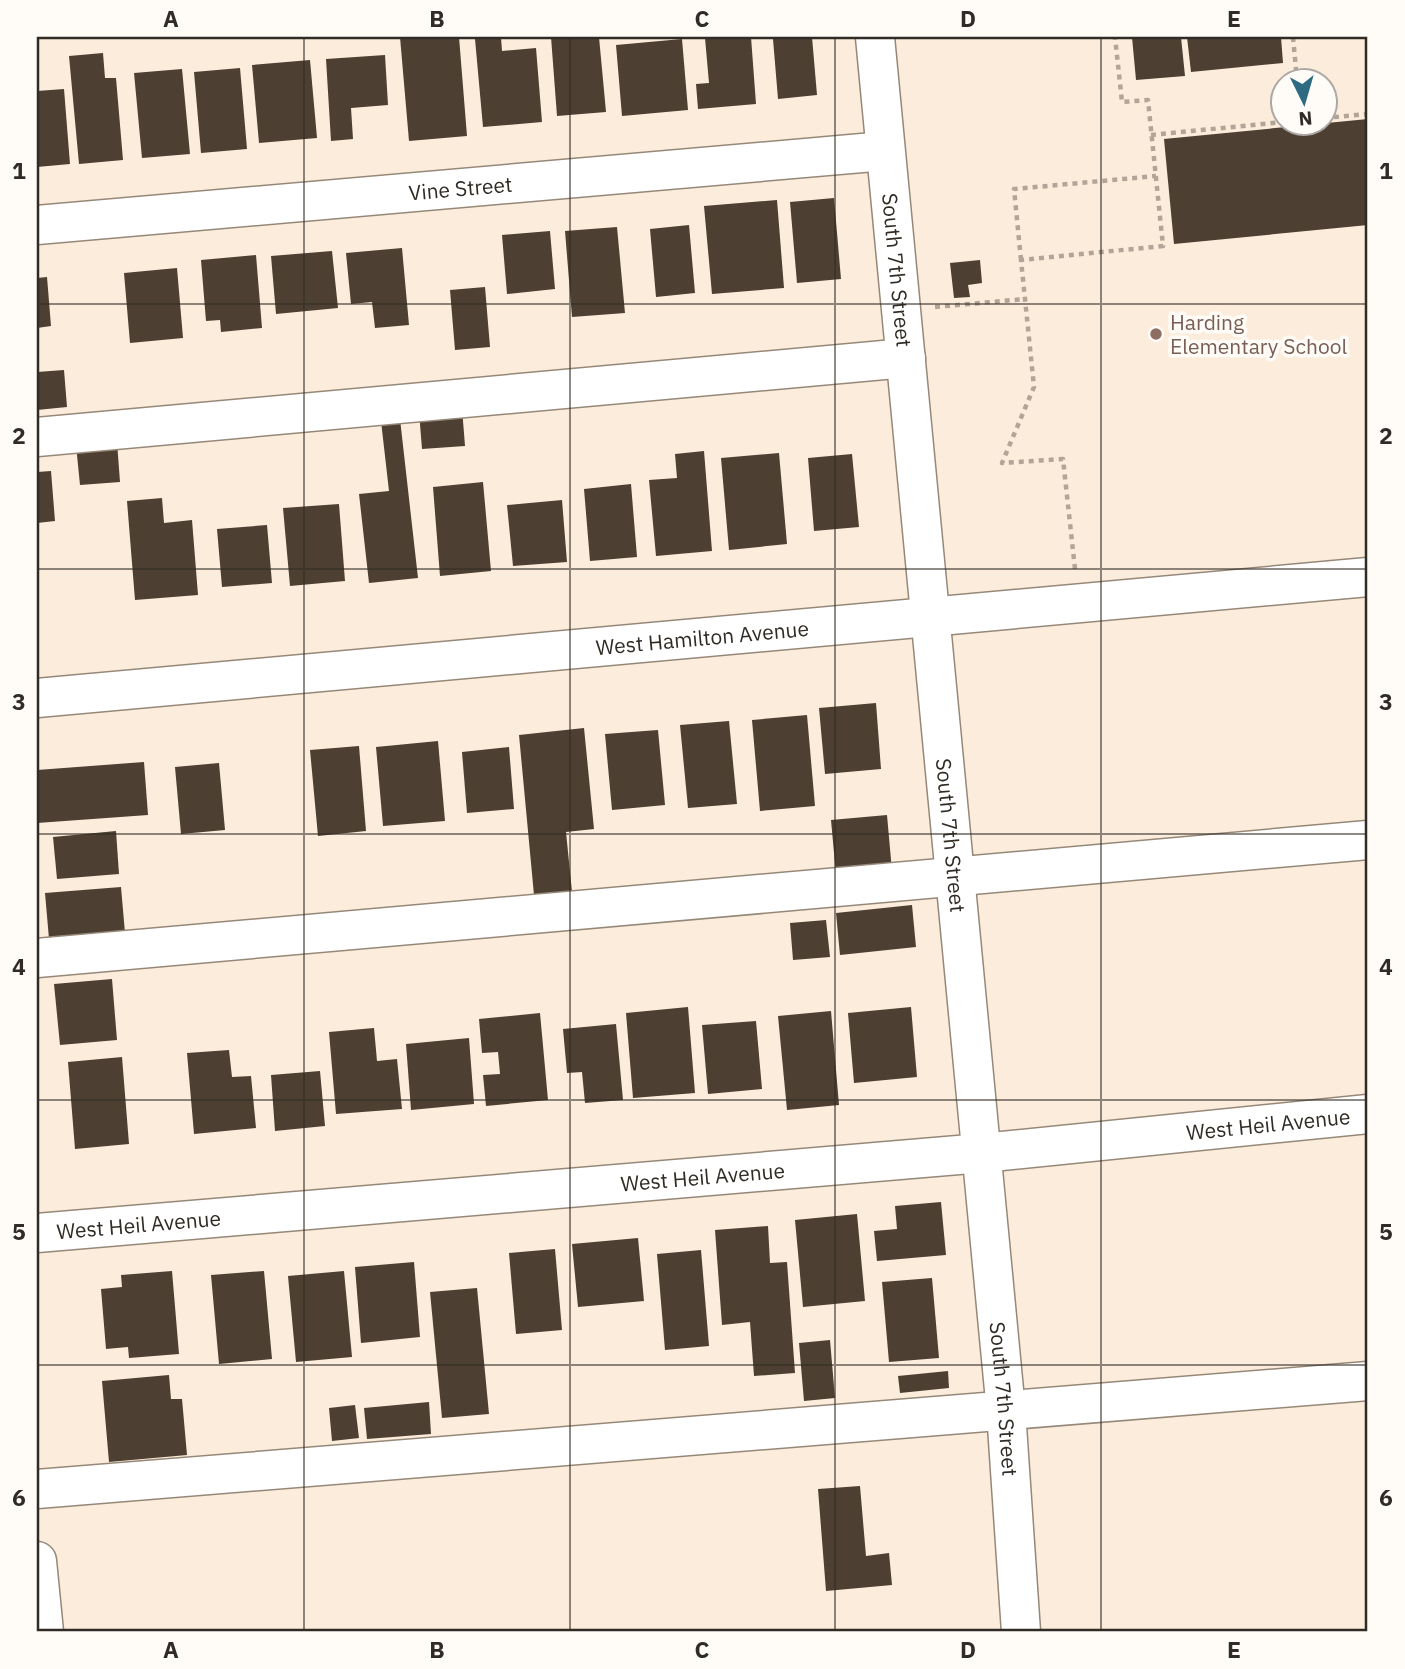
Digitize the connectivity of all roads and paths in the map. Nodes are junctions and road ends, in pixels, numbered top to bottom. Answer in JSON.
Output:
{"nodes":[{"id":1,"x":875,"y":37,"type":"edge"},
{"id":2,"x":1115,"y":37,"type":"edge"},
{"id":3,"x":1293,"y":37,"type":"edge"},
{"id":4,"x":1296,"y":66,"type":"edge"},
{"id":5,"x":1368,"y":114,"type":"edge"},
{"id":6,"x":1338,"y":117,"type":"edge"},
{"id":7,"x":1268,"y":123,"type":"edge"},
{"id":8,"x":1151,"y":135,"type":"junction"},
{"id":9,"x":886,"y":151,"type":"junction"},
{"id":10,"x":1156,"y":177,"type":"junction"},
{"id":11,"x":37,"y":225,"type":"edge"},
{"id":12,"x":1021,"y":260,"type":"junction"},
{"id":13,"x":1025,"y":299,"type":"junction"},
{"id":14,"x":902,"y":310,"type":"junction"},
{"id":15,"x":906,"y":358,"type":"junction"},
{"id":16,"x":37,"y":436,"type":"edge"},
{"id":17,"x":1368,"y":577,"type":"edge"},
{"id":18,"x":1078,"y":603,"type":"junction"},
{"id":19,"x":929,"y":617,"type":"junction"},
{"id":20,"x":37,"y":698,"type":"edge"},
{"id":21,"x":1368,"y":840,"type":"edge"},
{"id":22,"x":953,"y":877,"type":"junction"},
{"id":23,"x":37,"y":958,"type":"edge"},
{"id":24,"x":1368,"y":1114,"type":"edge"},
{"id":25,"x":982,"y":1153,"type":"junction"},
{"id":26,"x":37,"y":1233,"type":"edge"},
{"id":27,"x":1368,"y":1381,"type":"edge"},
{"id":28,"x":1006,"y":1411,"type":"junction"},
{"id":29,"x":37,"y":1489,"type":"edge"},
{"id":30,"x":37,"y":1560,"type":"edge"},
{"id":31,"x":44,"y":1632,"type":"edge"},
{"id":32,"x":1021,"y":1632,"type":"edge"}],
"edges":[{"from":1,"to":9,"type":"street","name":"South 7th Street"},
{"from":2,"to":8,"type":"path"},
{"from":3,"to":4,"type":"path"},
{"from":5,"to":6,"type":"path"},
{"from":7,"to":8,"type":"path"},
{"from":8,"to":10,"type":"path"},
{"from":9,"to":11,"type":"street","name":"Vine Street"},
{"from":9,"to":14,"type":"street","name":"South 7th Street"},
{"from":10,"to":12,"type":"path"},
{"from":10,"to":12,"type":"path"},
{"from":12,"to":13,"type":"path"},
{"from":13,"to":14,"type":"path"},
{"from":13,"to":18,"type":"path"},
{"from":14,"to":15,"type":"street","name":"South 7th Street"},
{"from":15,"to":16,"type":"street"},
{"from":15,"to":19,"type":"street","name":"South 7th Street"},
{"from":17,"to":18,"type":"street","name":"West Hamilton Avenue"},
{"from":18,"to":19,"type":"street","name":"West Hamilton Avenue"},
{"from":19,"to":20,"type":"street","name":"West Hamilton Avenue"},
{"from":19,"to":22,"type":"street","name":"South 7th Street"},
{"from":21,"to":22,"type":"street"},
{"from":22,"to":23,"type":"street"},
{"from":22,"to":25,"type":"street","name":"South 7th Street"},
{"from":24,"to":25,"type":"street","name":"West Heil Avenue"},
{"from":25,"to":26,"type":"street","name":"West Heil Avenue"},
{"from":25,"to":28,"type":"street","name":"South 7th Street"},
{"from":27,"to":28,"type":"street"},
{"from":28,"to":29,"type":"street"},
{"from":28,"to":32,"type":"street","name":"South 7th Street"},
{"from":30,"to":31,"type":"street"}]}
